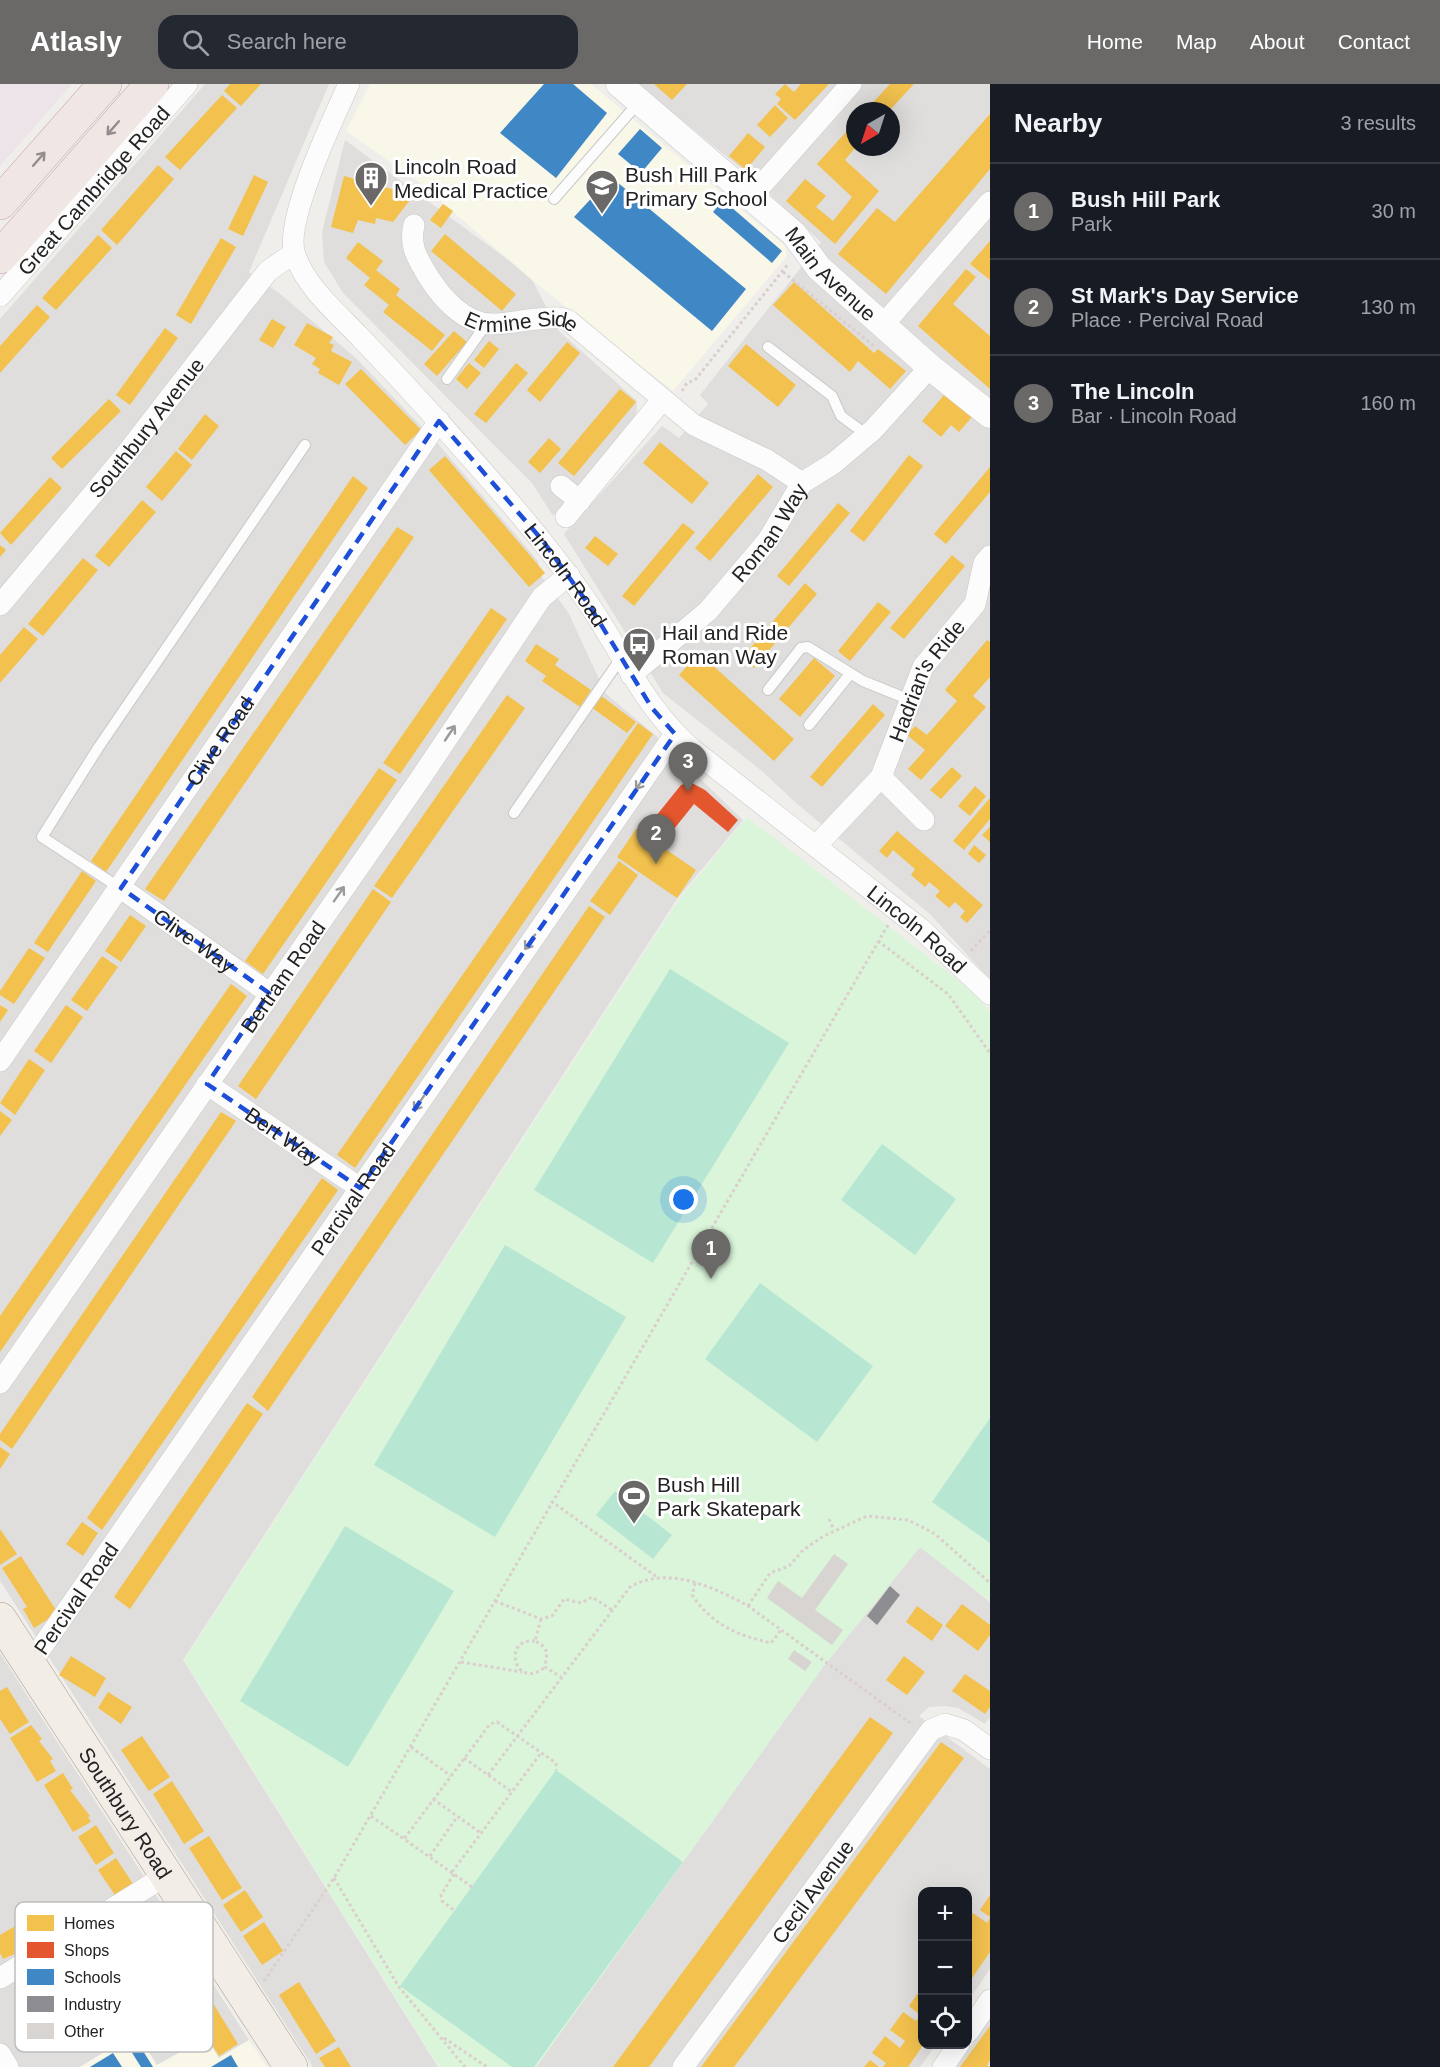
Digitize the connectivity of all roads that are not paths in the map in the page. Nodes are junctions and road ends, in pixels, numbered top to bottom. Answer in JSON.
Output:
{"nodes":[{"id":1,"x":105,"y":84,"type":"edge"},
{"id":2,"x":152,"y":84,"type":"edge"},
{"id":3,"x":187,"y":84,"type":"edge"},
{"id":4,"x":349,"y":84,"type":"edge"},
{"id":5,"x":619,"y":84,"type":"edge"},
{"id":6,"x":851,"y":84,"type":"edge"},
{"id":7,"x":639,"y":102,"type":"junction"},
{"id":8,"x":751,"y":197,"type":"junction"},
{"id":9,"x":554,"y":199,"type":"dead end"},
{"id":10,"x":990,"y":202,"type":"edge"},
{"id":11,"x":0,"y":203,"type":"edge"},
{"id":12,"x":414,"y":225,"type":"dead end"},
{"id":13,"x":294,"y":253,"type":"junction"},
{"id":14,"x":0,"y":257,"type":"edge"},
{"id":15,"x":0,"y":296,"type":"edge"},
{"id":16,"x":487,"y":323,"type":"junction"},
{"id":17,"x":882,"y":325,"type":"junction"},
{"id":18,"x":768,"y":347,"type":"dead end"},
{"id":19,"x":930,"y":367,"type":"junction"},
{"id":20,"x":447,"y":379,"type":"dead end"},
{"id":21,"x":662,"y":400,"type":"junction"},
{"id":22,"x":990,"y":415,"type":"edge"},
{"id":23,"x":439,"y":421,"type":"junction"},
{"id":24,"x":867,"y":435,"type":"junction"},
{"id":25,"x":305,"y":445,"type":"dead end"},
{"id":26,"x":802,"y":483,"type":"junction"},
{"id":27,"x":561,"y":486,"type":"dead end"},
{"id":28,"x":990,"y":556,"type":"edge"},
{"id":29,"x":569,"y":575,"type":"junction"},
{"id":30,"x":0,"y":605,"type":"edge"},
{"id":31,"x":626,"y":666,"type":"junction"},
{"id":32,"x":850,"y":674,"type":"junction"},
{"id":33,"x":768,"y":690,"type":"dead end"},
{"id":34,"x":910,"y":700,"type":"junction"},
{"id":35,"x":809,"y":724,"type":"dead end"},
{"id":36,"x":675,"y":734,"type":"junction"},
{"id":37,"x":881,"y":777,"type":"junction"},
{"id":38,"x":514,"y":813,"type":"dead end"},
{"id":39,"x":924,"y":819,"type":"dead end"},
{"id":40,"x":816,"y":846,"type":"junction"},
{"id":41,"x":121,"y":888,"type":"junction"},
{"id":42,"x":269,"y":993,"type":"junction"},
{"id":43,"x":990,"y":994,"type":"edge"},
{"id":44,"x":0,"y":1061,"type":"edge"},
{"id":45,"x":207,"y":1084,"type":"junction"},
{"id":46,"x":360,"y":1188,"type":"junction"},
{"id":47,"x":0,"y":1383,"type":"edge"},
{"id":48,"x":0,"y":1619,"type":"edge"},
{"id":49,"x":27,"y":1661,"type":"junction"},
{"id":50,"x":990,"y":1749,"type":"edge"},
{"id":51,"x":165,"y":1876,"type":"junction"},
{"id":52,"x":123,"y":1902,"type":"edge"},
{"id":53,"x":182,"y":1902,"type":"edge"},
{"id":54,"x":213,"y":1949,"type":"edge"},
{"id":55,"x":15,"y":1969,"type":"edge"},
{"id":56,"x":0,"y":1978,"type":"edge"},
{"id":57,"x":990,"y":2000,"type":"edge"},
{"id":58,"x":972,"y":2026,"type":"edge"},
{"id":59,"x":956,"y":2049,"type":"edge"},
{"id":60,"x":0,"y":2054,"type":"edge"},
{"id":61,"x":8,"y":2067,"type":"edge"},
{"id":62,"x":291,"y":2067,"type":"edge"},
{"id":63,"x":683,"y":2067,"type":"edge"},
{"id":64,"x":943,"y":2067,"type":"edge"}],
"edges":[{"from":11,"to":1,"type":"highway","one_way":true},
{"from":2,"to":14,"type":"highway","name":"Great Cambridge Road","one_way":true},
{"from":3,"to":15,"type":"street","name":"Great Cambridge Road"},
{"from":4,"to":13,"type":"street"},
{"from":5,"to":7,"type":"street","name":"Main Avenue"},
{"from":6,"to":8,"type":"street"},
{"from":7,"to":8,"type":"street","name":"Main Avenue"},
{"from":7,"to":9,"type":"lane"},
{"from":8,"to":17,"type":"street","name":"Main Avenue"},
{"from":10,"to":17,"type":"street"},
{"from":12,"to":16,"type":"street","name":"Ermine Side"},
{"from":13,"to":23,"type":"street","name":"Lincoln Road"},
{"from":13,"to":30,"type":"street","name":"Southbury Avenue"},
{"from":16,"to":20,"type":"lane"},
{"from":16,"to":21,"type":"street","name":"Ermine Side"},
{"from":17,"to":19,"type":"street","name":"Main Avenue"},
{"from":18,"to":24,"type":"lane"},
{"from":19,"to":22,"type":"street","name":"Main Avenue"},
{"from":19,"to":24,"type":"street","name":"Roman Way"},
{"from":21,"to":26,"type":"street","name":"Ermine Side"},
{"from":21,"to":27,"type":"street"},
{"from":23,"to":29,"type":"street","name":"Lincoln Road"},
{"from":23,"to":41,"type":"street","name":"Clive Road"},
{"from":24,"to":26,"type":"street","name":"Roman Way"},
{"from":25,"to":41,"type":"lane"},
{"from":26,"to":31,"type":"street","name":"Roman Way"},
{"from":28,"to":34,"type":"street","name":"Hadrian's Ride"},
{"from":29,"to":31,"type":"street","name":"Lincoln Road"},
{"from":42,"to":29,"type":"street","name":"Bertram Road","one_way":true},
{"from":31,"to":36,"type":"street","name":"Lincoln Road"},
{"from":31,"to":38,"type":"lane"},
{"from":32,"to":33,"type":"lane"},
{"from":32,"to":34,"type":"lane"},
{"from":32,"to":35,"type":"lane"},
{"from":34,"to":37,"type":"street","name":"Hadrian's Ride"},
{"from":36,"to":40,"type":"street","name":"Lincoln Road"},
{"from":36,"to":46,"type":"street","name":"Percival Road","one_way":true},
{"from":37,"to":39,"type":"street"},
{"from":37,"to":40,"type":"street","name":"Hadrian's Ride"},
{"from":40,"to":43,"type":"street","name":"Lincoln Road"},
{"from":41,"to":42,"type":"street","name":"Clive Way"},
{"from":41,"to":44,"type":"street","name":"Clive Road"},
{"from":42,"to":45,"type":"street","name":"Bertram Road"},
{"from":45,"to":46,"type":"street","name":"Bert Way"},
{"from":45,"to":47,"type":"street","name":"Bertram Road"},
{"from":46,"to":49,"type":"street","name":"Percival Road"},
{"from":48,"to":49,"type":"main road","name":"Southbury Road"},
{"from":49,"to":51,"type":"main road","name":"Southbury Road"},
{"from":50,"to":63,"type":"street","name":"Cecil Avenue"},
{"from":51,"to":52,"type":"street"},
{"from":51,"to":53,"type":"main road","name":"Southbury Road"},
{"from":54,"to":62,"type":"main road","name":"Southbury Road"},
{"from":55,"to":56,"type":"street"},
{"from":57,"to":58,"type":"street"},
{"from":59,"to":64,"type":"street"},
{"from":60,"to":61,"type":"street"}]}
